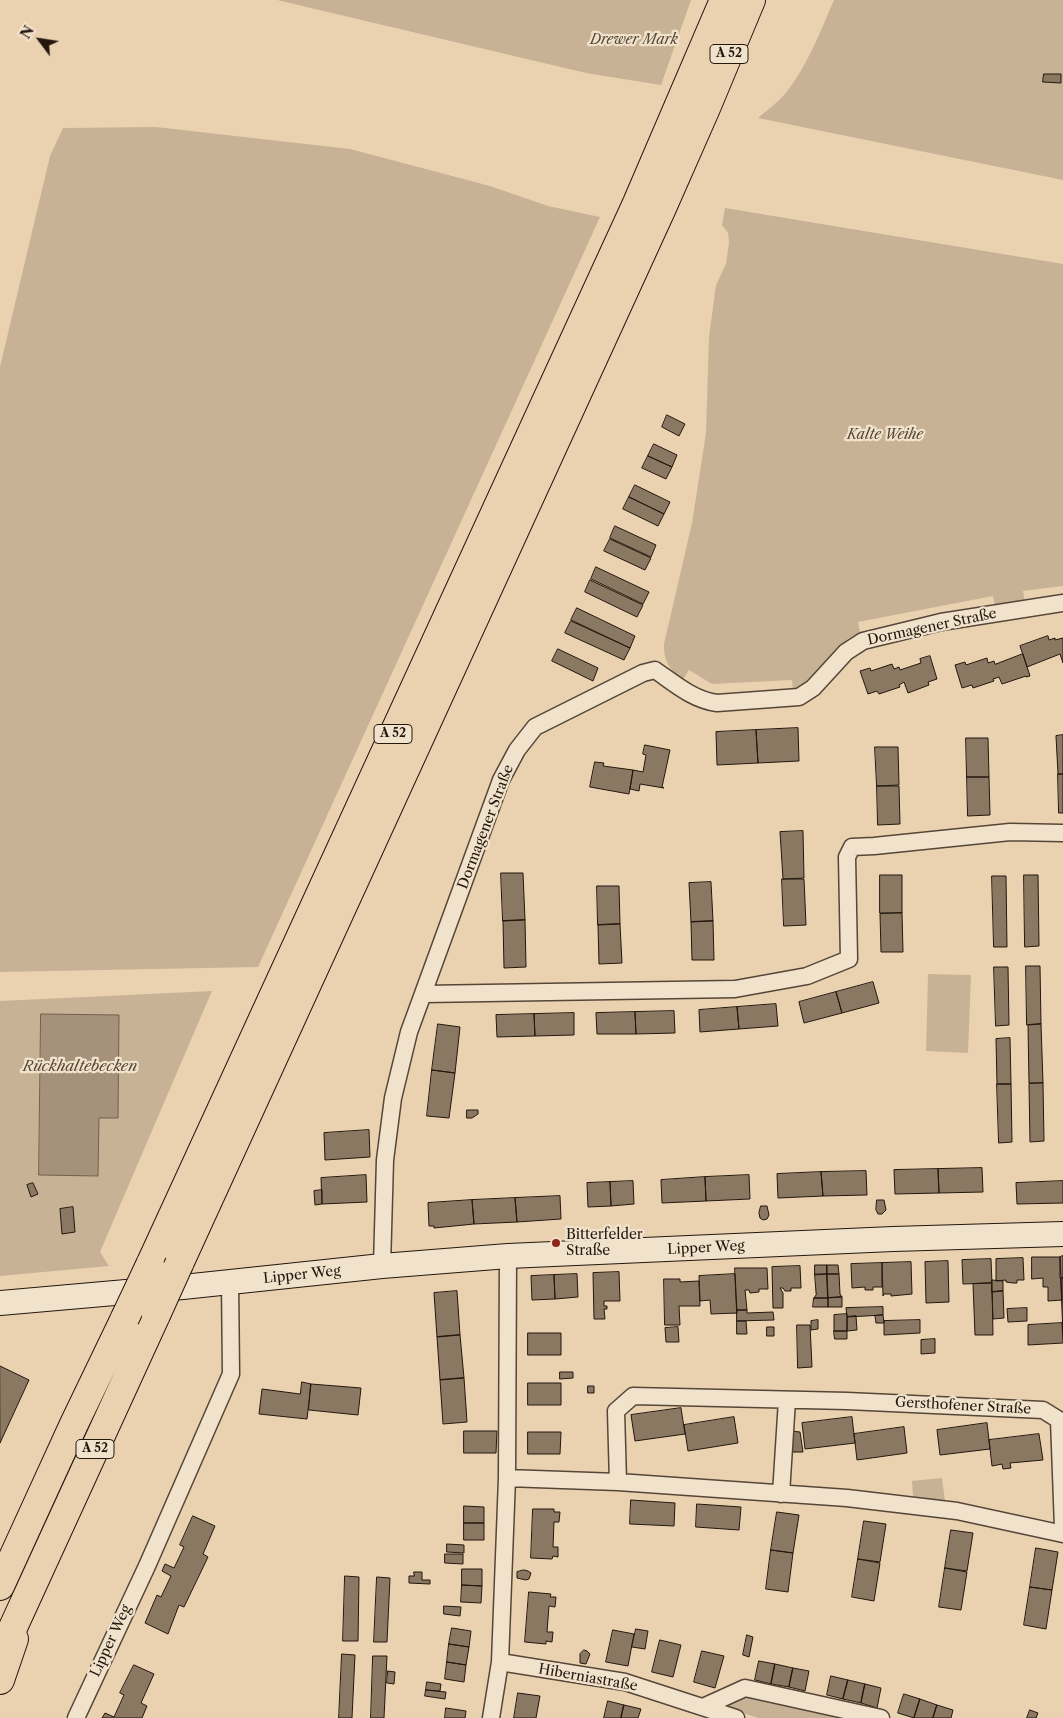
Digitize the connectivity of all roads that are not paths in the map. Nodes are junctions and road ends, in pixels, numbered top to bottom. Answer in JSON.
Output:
{"nodes":[{"id":1,"x":724,"y":0,"type":"edge"},
{"id":2,"x":751,"y":0,"type":"edge"},
{"id":3,"x":649,"y":205,"type":"junction"},
{"id":4,"x":1063,"y":603,"type":"edge"},
{"id":5,"x":1063,"y":833,"type":"edge"},
{"id":6,"x":424,"y":994,"type":"junction"},
{"id":7,"x":1063,"y":1234,"type":"edge"},
{"id":8,"x":508,"y":1256,"type":"junction"},
{"id":9,"x":382,"y":1266,"type":"junction"},
{"id":10,"x":230,"y":1282,"type":"junction"},
{"id":11,"x":0,"y":1303,"type":"edge"},
{"id":12,"x":788,"y":1400,"type":"junction"},
{"id":13,"x":507,"y":1478,"type":"junction"},
{"id":14,"x":618,"y":1482,"type":"junction"},
{"id":15,"x":781,"y":1494,"type":"junction"},
{"id":16,"x":1063,"y":1528,"type":"edge"},
{"id":17,"x":1063,"y":1534,"type":"edge"},
{"id":18,"x":34,"y":1583,"type":"junction"},
{"id":19,"x":0,"y":1586,"type":"edge"},
{"id":20,"x":0,"y":1656,"type":"edge"},
{"id":21,"x":500,"y":1662,"type":"junction"},
{"id":22,"x":0,"y":1680,"type":"edge"},
{"id":23,"x":703,"y":1707,"type":"junction"},
{"id":24,"x":76,"y":1718,"type":"edge"},
{"id":25,"x":491,"y":1718,"type":"edge"},
{"id":26,"x":736,"y":1718,"type":"edge"},
{"id":27,"x":881,"y":1718,"type":"edge"}],
"edges":[{"from":1,"to":3,"type":"highway","number":"A 52"},
{"from":2,"to":3,"type":"highway","number":"A 52"},
{"from":3,"to":18,"type":"highway","number":"A 52","bridge":true},
{"from":3,"to":19,"type":"highway","number":"A 52","bridge":true},
{"from":4,"to":6,"type":"street","name":"Dormagener Straße"},
{"from":5,"to":6,"type":"street"},
{"from":6,"to":9,"type":"street","name":"Dormagener Straße"},
{"from":7,"to":8,"type":"street","name":"Lipper Weg"},
{"from":8,"to":9,"type":"street","name":"Lipper Weg"},
{"from":8,"to":13,"type":"street"},
{"from":9,"to":10,"type":"street","name":"Lipper Weg"},
{"from":10,"to":11,"type":"street","name":"Lipper Weg"},
{"from":10,"to":24,"type":"street","name":"Lipper Weg"},
{"from":12,"to":14,"type":"street","name":"Gersthofener Straße"},
{"from":12,"to":15,"type":"street"},
{"from":12,"to":16,"type":"street","name":"Gersthofener Straße"},
{"from":13,"to":14,"type":"street"},
{"from":13,"to":21,"type":"street"},
{"from":14,"to":15,"type":"street"},
{"from":15,"to":17,"type":"street"},
{"from":18,"to":20,"type":"highway","number":"A 52"},
{"from":18,"to":22,"type":"highway"},
{"from":21,"to":23,"type":"street","name":"Hiberniastraße"},
{"from":21,"to":25,"type":"street"},
{"from":23,"to":26,"type":"street","name":"Hiberniastraße"},
{"from":23,"to":27,"type":"street"}]}
